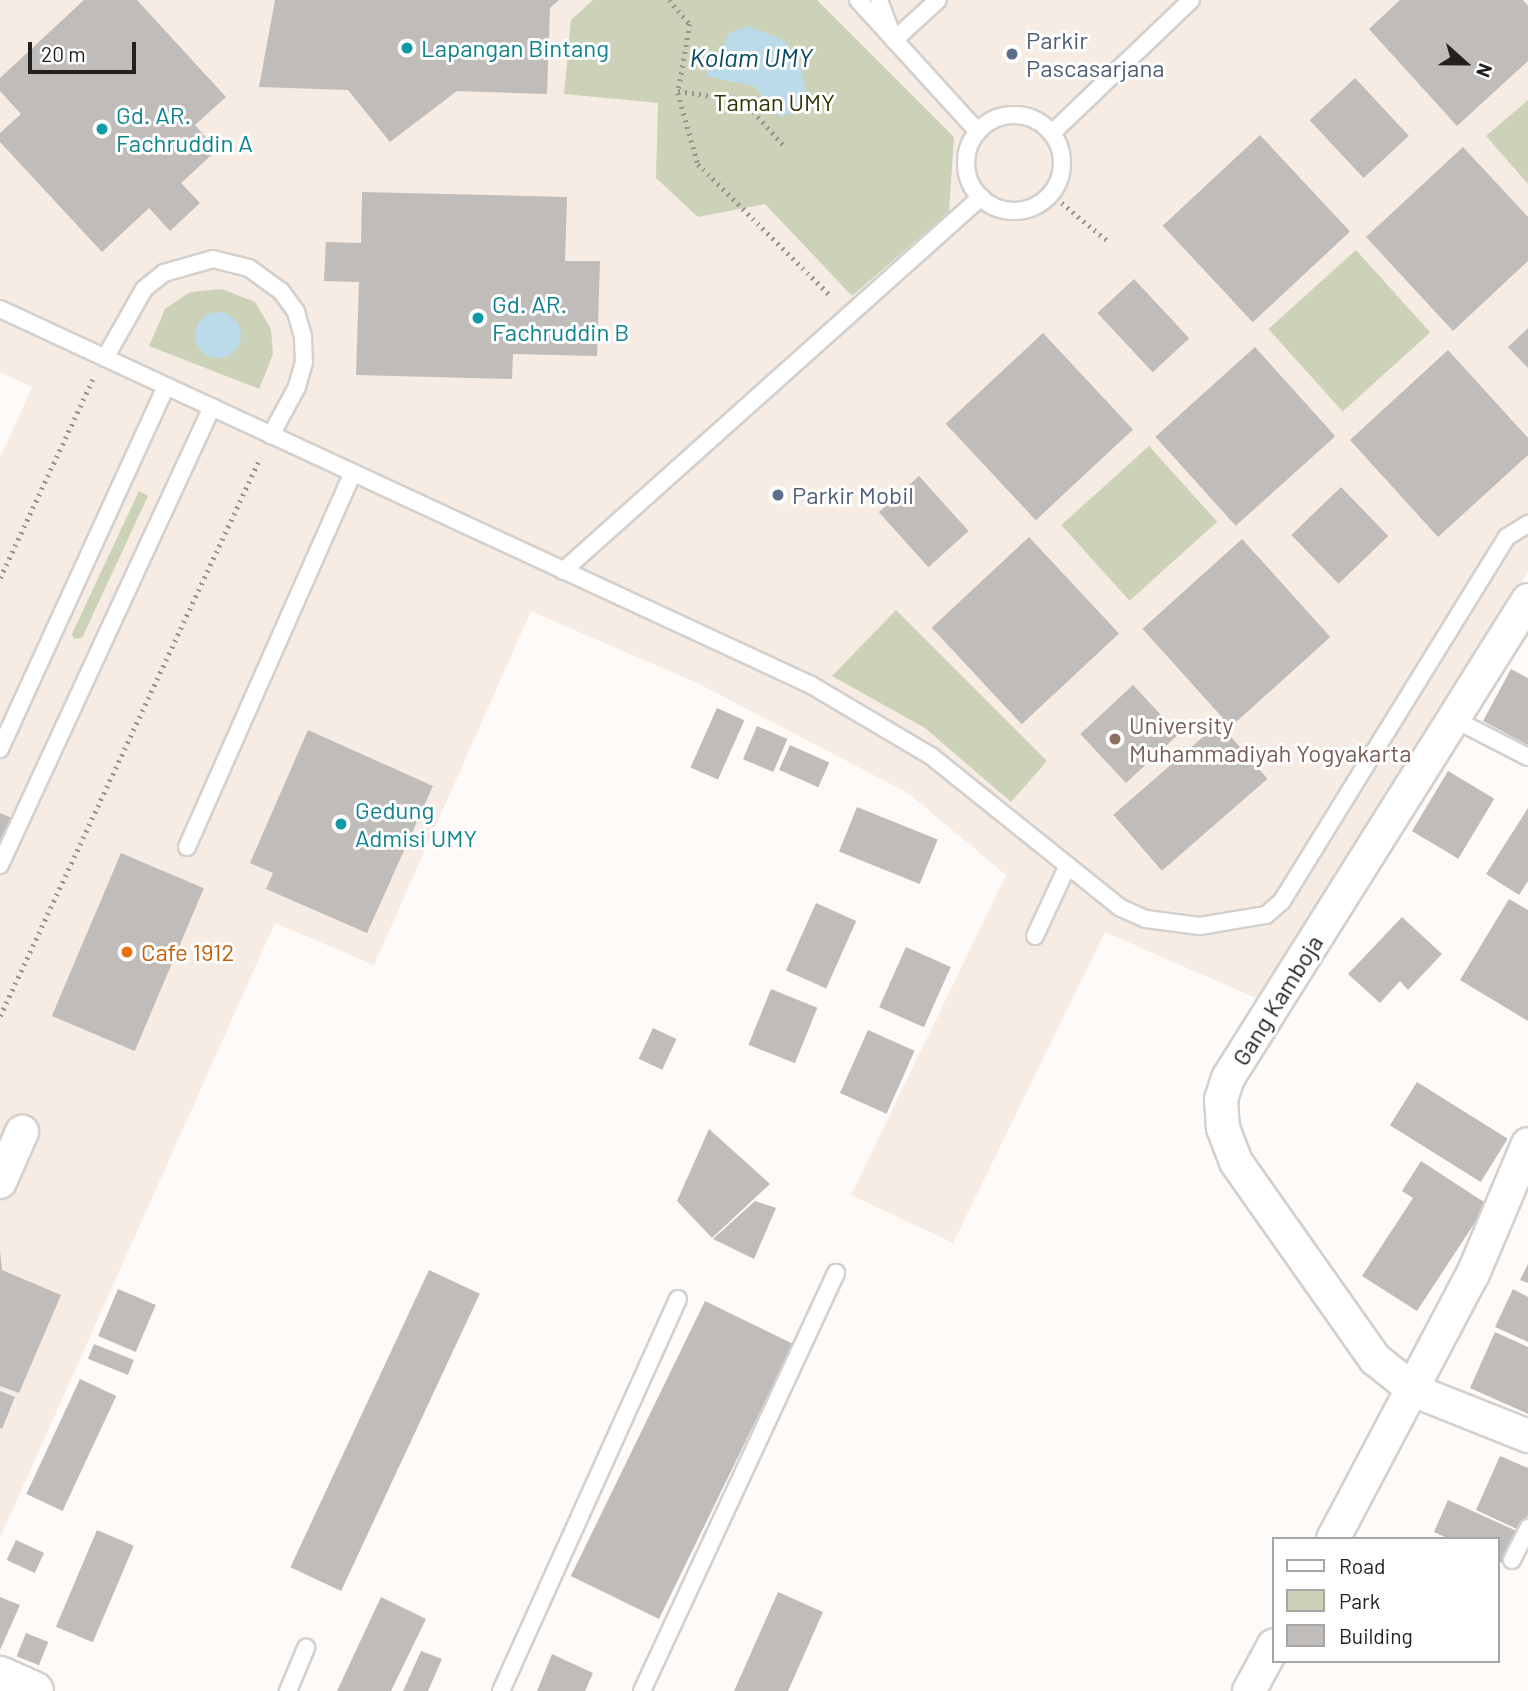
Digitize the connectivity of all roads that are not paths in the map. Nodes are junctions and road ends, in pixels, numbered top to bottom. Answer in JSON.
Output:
{"nodes":[{"id":1,"x":858,"y":0,"type":"edge"},
{"id":2,"x":879,"y":0,"type":"edge"},
{"id":3,"x":938,"y":0,"type":"edge"},
{"id":4,"x":1191,"y":0,"type":"edge"},
{"id":5,"x":894,"y":40,"type":"junction"},
{"id":6,"x":977,"y":131,"type":"junction"},
{"id":7,"x":1052,"y":132,"type":"junction"},
{"id":8,"x":981,"y":197,"type":"junction"},
{"id":9,"x":0,"y":309,"type":"edge"},
{"id":10,"x":105,"y":358,"type":"junction"},
{"id":11,"x":166,"y":387,"type":"junction"},
{"id":12,"x":212,"y":407,"type":"junction"},
{"id":13,"x":271,"y":435,"type":"junction"},
{"id":14,"x":353,"y":473,"type":"junction"},
{"id":15,"x":1528,"y":524,"type":"edge"},
{"id":16,"x":563,"y":571,"type":"junction"},
{"id":17,"x":1528,"y":600,"type":"edge"},
{"id":18,"x":1456,"y":720,"type":"junction"},
{"id":19,"x":0,"y":749,"type":"edge"},
{"id":20,"x":1528,"y":757,"type":"edge"},
{"id":21,"x":187,"y":847,"type":"dead end"},
{"id":22,"x":0,"y":865,"type":"edge"},
{"id":23,"x":1068,"y":865,"type":"junction"},
{"id":24,"x":1035,"y":936,"type":"dead end"},
{"id":25,"x":22,"y":1132,"type":"dead end"},
{"id":26,"x":1528,"y":1144,"type":"edge"},
{"id":27,"x":0,"y":1182,"type":"edge"},
{"id":28,"x":836,"y":1273,"type":"dead end"},
{"id":29,"x":678,"y":1299,"type":"dead end"},
{"id":30,"x":1415,"y":1391,"type":"junction"},
{"id":31,"x":1528,"y":1436,"type":"edge"},
{"id":32,"x":1528,"y":1528,"type":"edge"},
{"id":33,"x":1334,"y":1537,"type":"edge"},
{"id":34,"x":1512,"y":1560,"type":"dead end"},
{"id":35,"x":306,"y":1648,"type":"dead end"},
{"id":36,"x":1272,"y":1649,"type":"edge"},
{"id":37,"x":0,"y":1676,"type":"edge"},
{"id":38,"x":33,"y":1691,"type":"edge"},
{"id":39,"x":288,"y":1691,"type":"edge"},
{"id":40,"x":501,"y":1691,"type":"edge"},
{"id":41,"x":642,"y":1691,"type":"edge"},
{"id":42,"x":1249,"y":1691,"type":"edge"}],
"edges":[{"from":1,"to":5,"type":"lane"},
{"from":2,"to":5,"type":"lane"},
{"from":3,"to":5,"type":"lane"},
{"from":4,"to":7,"type":"lane"},
{"from":5,"to":6,"type":"lane"},
{"from":6,"to":7,"type":"lane"},
{"from":6,"to":8,"type":"lane"},
{"from":7,"to":8,"type":"lane"},
{"from":8,"to":16,"type":"lane"},
{"from":9,"to":10,"type":"lane"},
{"from":10,"to":11,"type":"lane"},
{"from":10,"to":13,"type":"lane"},
{"from":11,"to":12,"type":"lane"},
{"from":11,"to":19,"type":"lane"},
{"from":12,"to":13,"type":"lane"},
{"from":12,"to":22,"type":"lane"},
{"from":13,"to":14,"type":"lane"},
{"from":14,"to":16,"type":"lane"},
{"from":14,"to":21,"type":"lane"},
{"from":15,"to":23,"type":"lane"},
{"from":16,"to":23,"type":"lane"},
{"from":17,"to":18,"type":"street","name":"Gang Kamboja"},
{"from":18,"to":20,"type":"lane"},
{"from":18,"to":30,"type":"street","name":"Gang Kamboja"},
{"from":23,"to":24,"type":"lane"},
{"from":25,"to":27,"type":"street"},
{"from":26,"to":30,"type":"street"},
{"from":28,"to":41,"type":"lane"},
{"from":29,"to":40,"type":"lane"},
{"from":30,"to":31,"type":"street","name":"Gang Kamboja"},
{"from":30,"to":33,"type":"street"},
{"from":32,"to":34,"type":"lane"},
{"from":35,"to":39,"type":"lane"},
{"from":36,"to":42,"type":"street"},
{"from":37,"to":38,"type":"street"}]}
